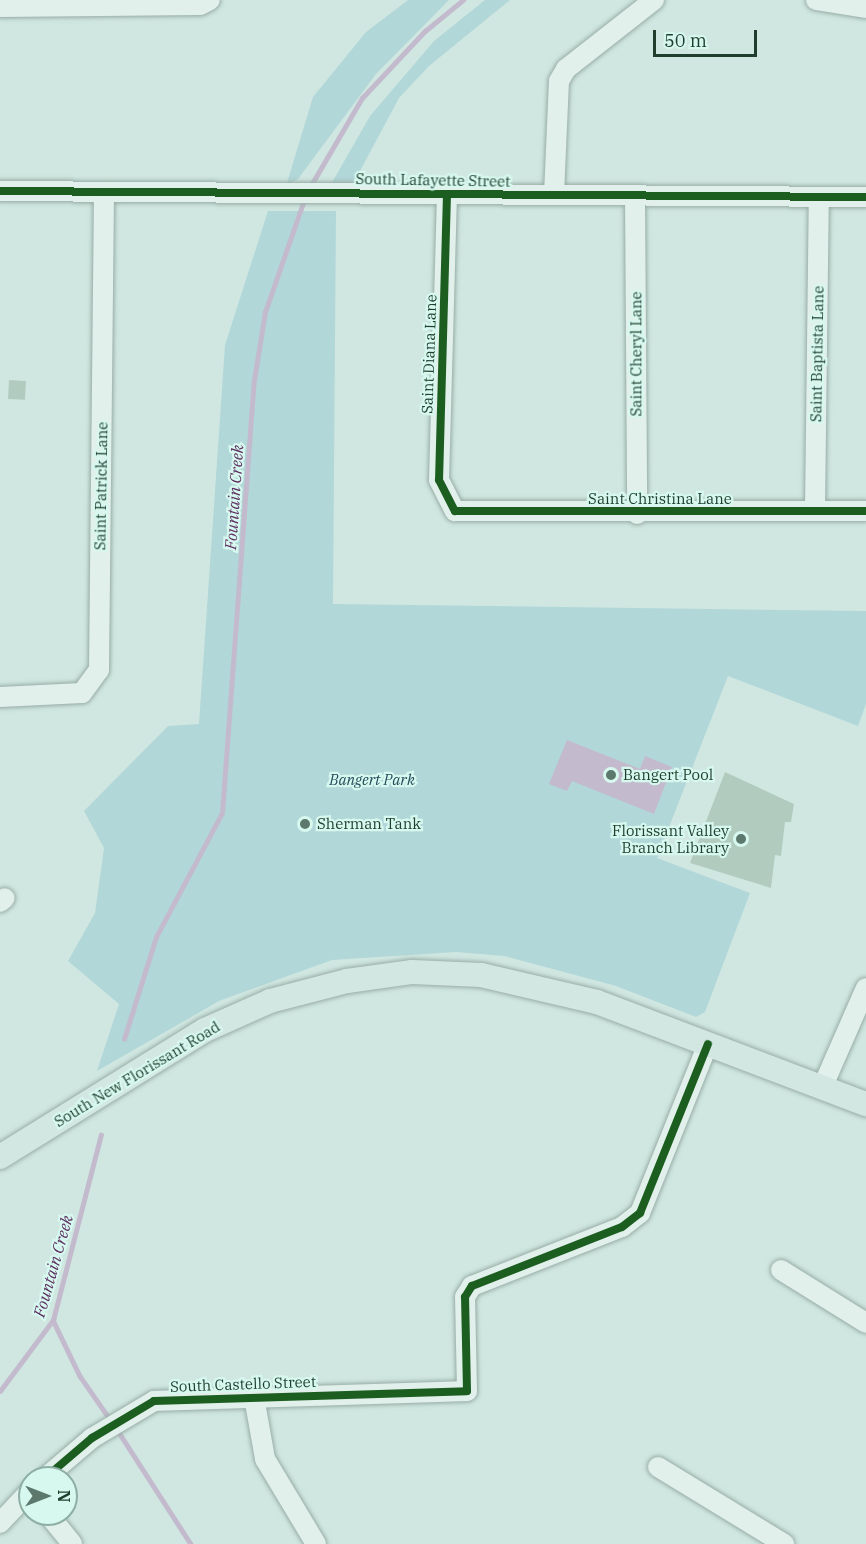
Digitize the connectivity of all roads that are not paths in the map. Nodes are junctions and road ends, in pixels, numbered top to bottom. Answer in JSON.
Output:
{"nodes":[{"id":1,"x":210,"y":0,"type":"edge"},
{"id":2,"x":654,"y":0,"type":"edge"},
{"id":3,"x":816,"y":0,"type":"edge"},
{"id":4,"x":0,"y":7,"type":"edge"},
{"id":5,"x":866,"y":8,"type":"edge"},
{"id":6,"x":0,"y":191,"type":"edge"},
{"id":7,"x":104,"y":192,"type":"junction"},
{"id":8,"x":447,"y":194,"type":"junction"},
{"id":9,"x":554,"y":195,"type":"junction"},
{"id":10,"x":635,"y":195,"type":"junction"},
{"id":11,"x":866,"y":197,"type":"edge"},
{"id":12,"x":819,"y":198,"type":"junction"},
{"id":13,"x":815,"y":510,"type":"junction"},
{"id":14,"x":455,"y":511,"type":"joint"},
{"id":15,"x":866,"y":511,"type":"edge"},
{"id":16,"x":637,"y":514,"type":"junction"},
{"id":17,"x":0,"y":698,"type":"edge"},
{"id":18,"x":866,"y":988,"type":"edge"},
{"id":19,"x":708,"y":1044,"type":"junction"},
{"id":20,"x":822,"y":1088,"type":"junction"},
{"id":21,"x":866,"y":1104,"type":"edge"},
{"id":22,"x":0,"y":1157,"type":"edge"},
{"id":23,"x":781,"y":1270,"type":"dead end"},
{"id":24,"x":866,"y":1323,"type":"edge"},
{"id":25,"x":254,"y":1397,"type":"junction"},
{"id":26,"x":59,"y":1466,"type":"edge"},
{"id":27,"x":658,"y":1467,"type":"dead end"},
{"id":28,"x":18,"y":1504,"type":"edge"},
{"id":29,"x":0,"y":1523,"type":"edge"},
{"id":30,"x":58,"y":1526,"type":"edge"},
{"id":31,"x":72,"y":1544,"type":"edge"},
{"id":32,"x":316,"y":1544,"type":"edge"},
{"id":33,"x":784,"y":1544,"type":"edge"}],
"edges":[{"from":1,"to":4,"type":"street"},
{"from":2,"to":9,"type":"street"},
{"from":3,"to":5,"type":"street"},
{"from":6,"to":7,"type":"street","name":"South Lafayette Street"},
{"from":7,"to":8,"type":"street","name":"South Lafayette Street"},
{"from":7,"to":17,"type":"street","name":"Saint Patrick Lane"},
{"from":8,"to":9,"type":"street","name":"South Lafayette Street"},
{"from":8,"to":14,"type":"street","name":"Saint Diana Lane"},
{"from":9,"to":10,"type":"street","name":"South Lafayette Street"},
{"from":10,"to":12,"type":"street","name":"South Lafayette Street"},
{"from":10,"to":16,"type":"street","name":"Saint Cheryl Lane"},
{"from":11,"to":12,"type":"street","name":"South Lafayette Street"},
{"from":12,"to":13,"type":"street","name":"Saint Baptista Lane"},
{"from":13,"to":15,"type":"street","name":"Saint Christina Lane"},
{"from":13,"to":16,"type":"street","name":"Saint Christina Lane"},
{"from":14,"to":16,"type":"street","name":"Saint Christina Lane"},
{"from":18,"to":20,"type":"street"},
{"from":19,"to":20,"type":"main road","name":"South New Florissant Road"},
{"from":19,"to":22,"type":"main road","name":"South New Florissant Road"},
{"from":19,"to":25,"type":"street","name":"South Castello Street"},
{"from":20,"to":21,"type":"main road","name":"South New Florissant Road"},
{"from":23,"to":24,"type":"street"},
{"from":25,"to":26,"type":"street","name":"South Castello Street"},
{"from":25,"to":32,"type":"street"},
{"from":27,"to":33,"type":"street"},
{"from":28,"to":29,"type":"street"},
{"from":30,"to":31,"type":"street"}]}
